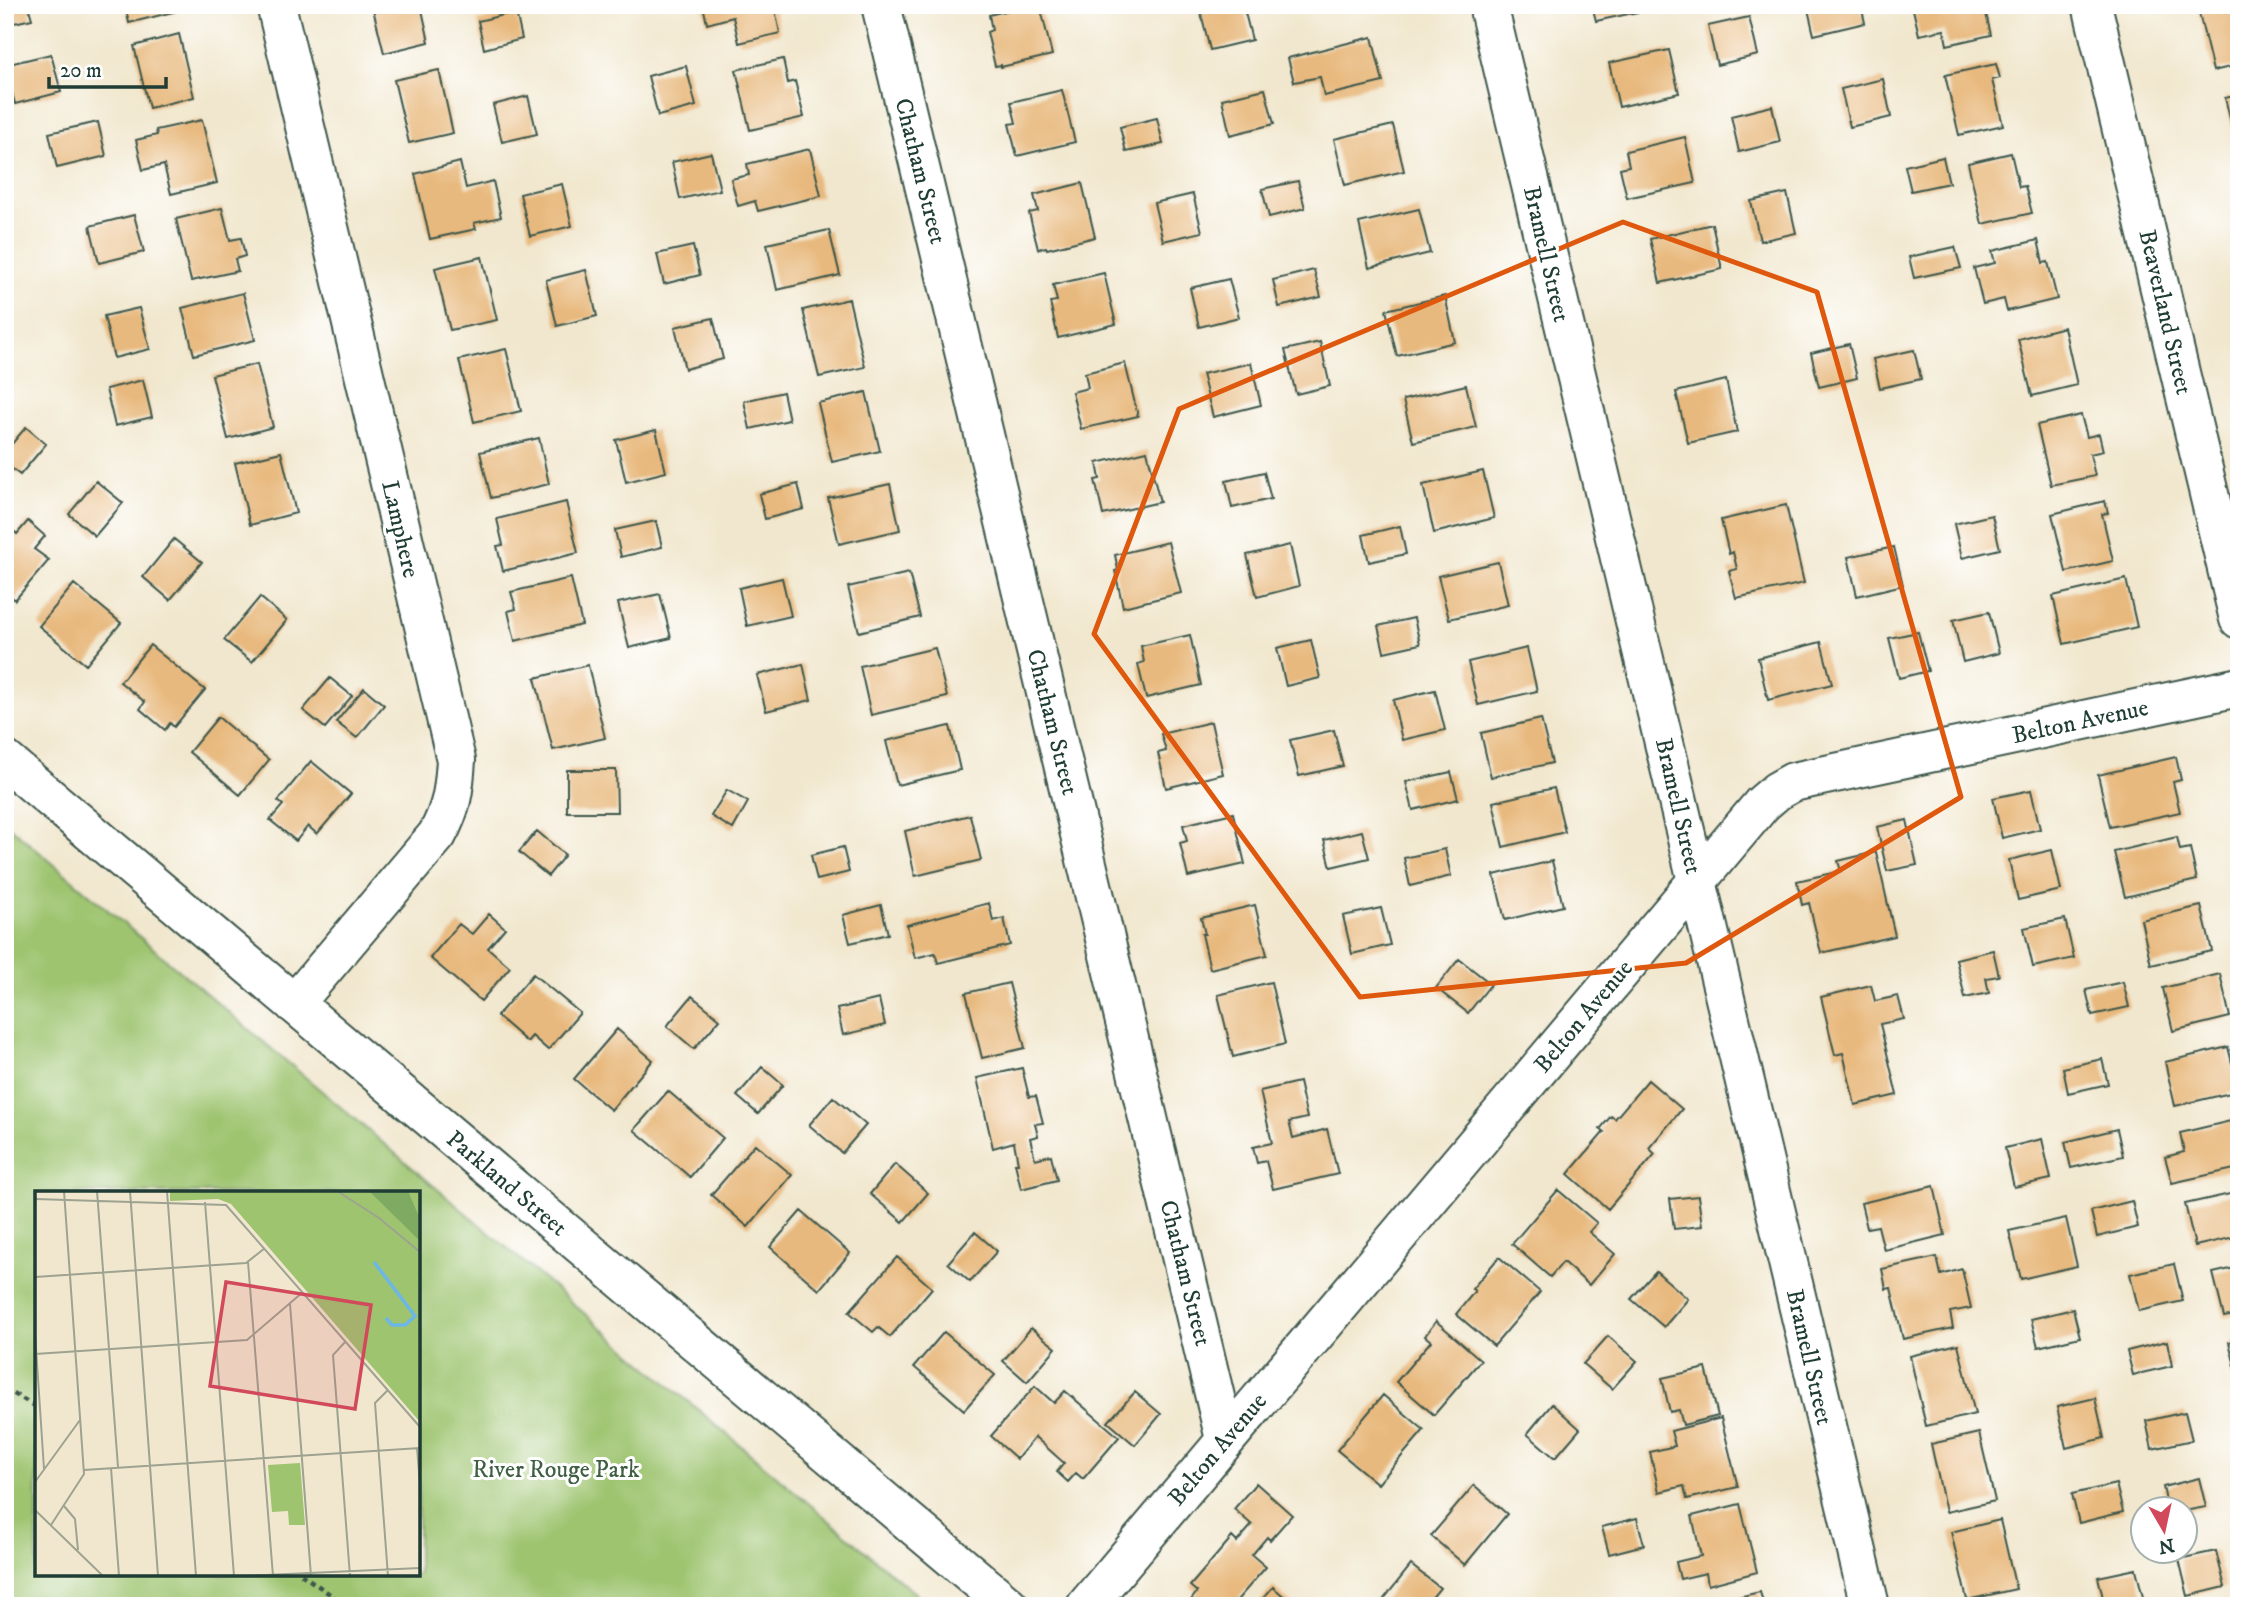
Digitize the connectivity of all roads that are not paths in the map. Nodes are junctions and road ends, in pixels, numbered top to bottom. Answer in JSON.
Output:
{"nodes":[{"id":1,"x":276,"y":5,"type":"edge"},
{"id":2,"x":881,"y":5,"type":"edge"},
{"id":3,"x":1488,"y":5,"type":"edge"},
{"id":4,"x":2092,"y":5,"type":"edge"},
{"id":5,"x":2239,"y":619,"type":"edge"},
{"id":6,"x":2239,"y":687,"type":"edge"},
{"id":7,"x":5,"y":760,"type":"edge"},
{"id":8,"x":1697,"y":882,"type":"junction"},
{"id":9,"x":294,"y":1004,"type":"junction"},
{"id":10,"x":1225,"y":1439,"type":"junction"},
{"id":11,"x":1009,"y":1606,"type":"edge"},
{"id":12,"x":1086,"y":1606,"type":"edge"},
{"id":13,"x":1870,"y":1606,"type":"edge"}],
"edges":[{"from":1,"to":9,"type":"street","name":"Lamphere"},
{"from":2,"to":10,"type":"street","name":"Chatham Street"},
{"from":3,"to":8,"type":"street","name":"Bramell Street"},
{"from":4,"to":5,"type":"street","name":"Beaverland Street"},
{"from":6,"to":8,"type":"street","name":"Belton Avenue"},
{"from":7,"to":9,"type":"street","name":"Parkland Street"},
{"from":8,"to":10,"type":"street","name":"Belton Avenue"},
{"from":8,"to":13,"type":"street","name":"Bramell Street"},
{"from":9,"to":11,"type":"street","name":"Parkland Street"},
{"from":10,"to":12,"type":"street","name":"Belton Avenue"}]}
